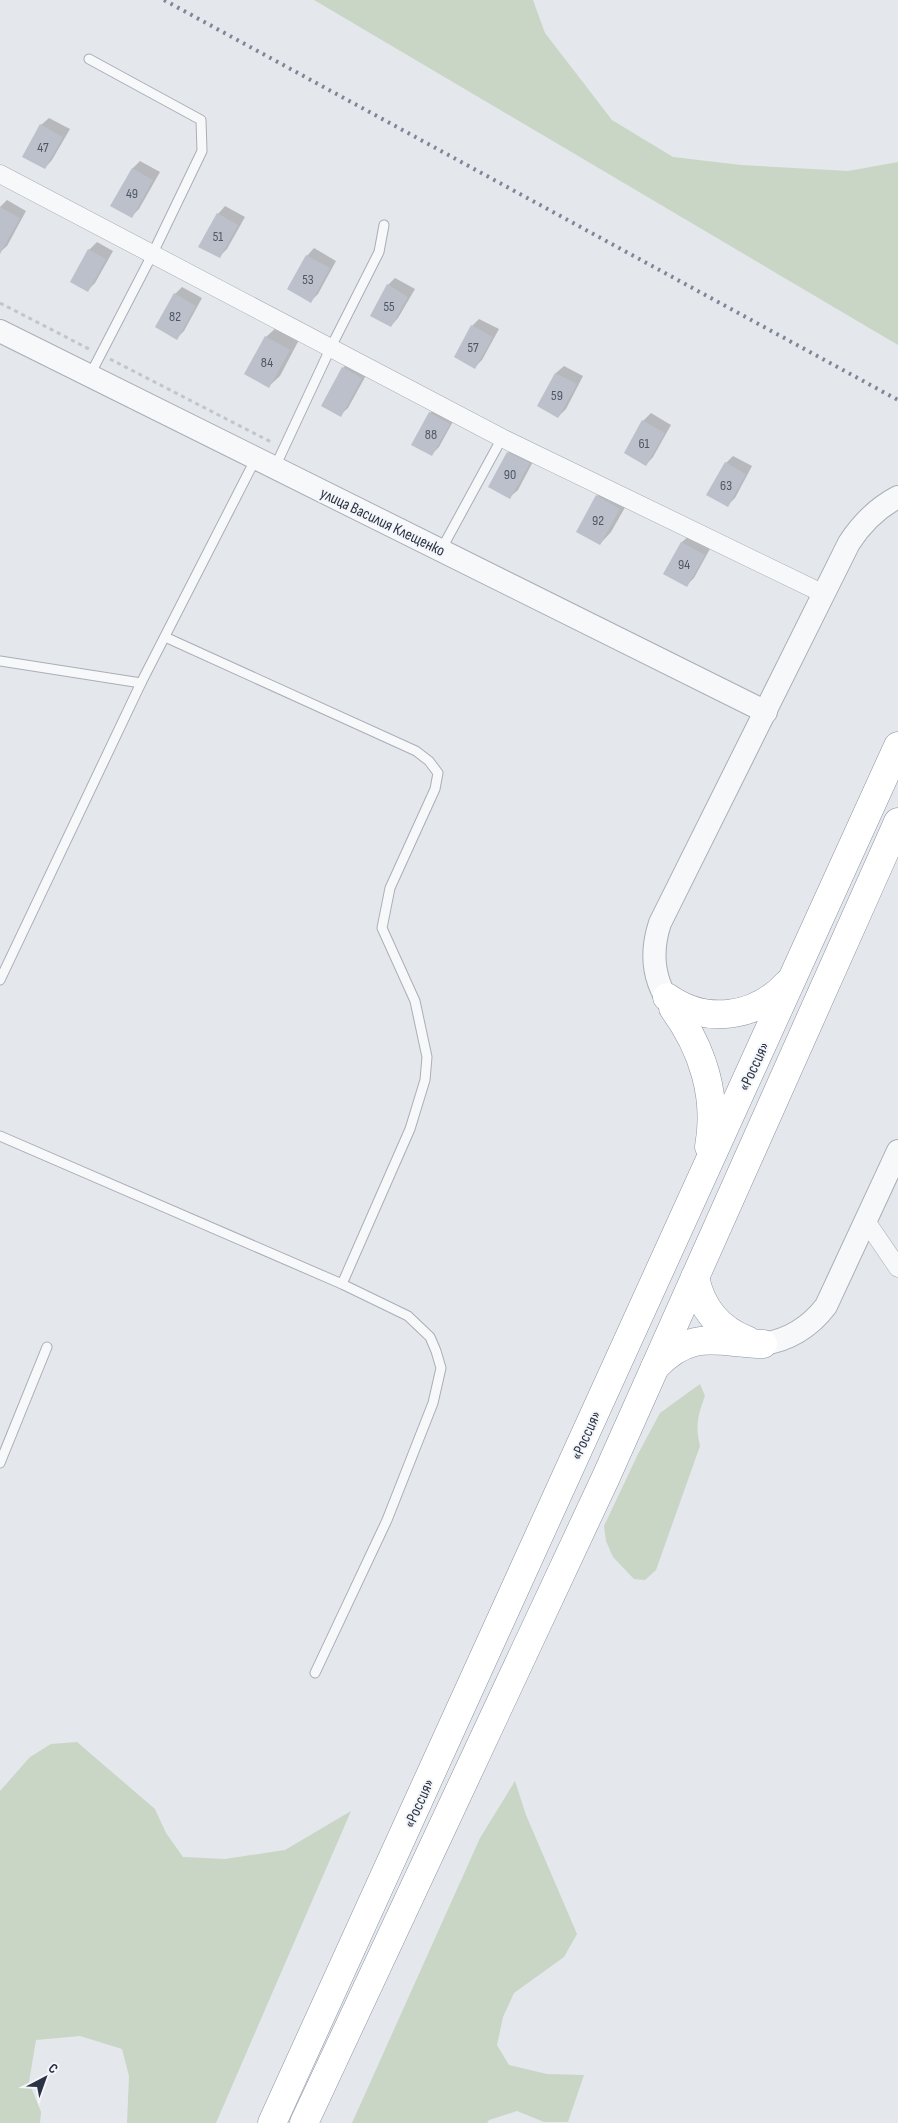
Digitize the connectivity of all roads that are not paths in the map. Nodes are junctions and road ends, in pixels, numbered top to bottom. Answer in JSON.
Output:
{"nodes":[{"id":1,"x":89,"y":59,"type":"dead end"},
{"id":2,"x":0,"y":174,"type":"edge"},
{"id":3,"x":384,"y":225,"type":"dead end"},
{"id":4,"x":152,"y":255,"type":"junction"},
{"id":5,"x":0,"y":331,"type":"edge"},
{"id":6,"x":331,"y":347,"type":"junction"},
{"id":7,"x":90,"y":376,"type":"junction"},
{"id":8,"x":502,"y":438,"type":"junction"},
{"id":9,"x":266,"y":463,"type":"junction"},
{"id":10,"x":898,"y":496,"type":"edge"},
{"id":11,"x":440,"y":550,"type":"junction"},
{"id":12,"x":824,"y":594,"type":"junction"},
{"id":13,"x":165,"y":637,"type":"junction"},
{"id":14,"x":0,"y":661,"type":"edge"},
{"id":15,"x":141,"y":682,"type":"junction"},
{"id":16,"x":766,"y":712,"type":"junction"},
{"id":17,"x":898,"y":746,"type":"edge"},
{"id":18,"x":898,"y":822,"type":"edge"},
{"id":19,"x":799,"y":968,"type":"junction"},
{"id":20,"x":0,"y":980,"type":"edge"},
{"id":21,"x":669,"y":1001,"type":"junction"},
{"id":22,"x":0,"y":1136,"type":"edge"},
{"id":23,"x":898,"y":1151,"type":"edge"},
{"id":24,"x":704,"y":1171,"type":"junction"},
{"id":25,"x":866,"y":1221,"type":"junction"},
{"id":26,"x":898,"y":1268,"type":"edge"},
{"id":27,"x":695,"y":1277,"type":"junction"},
{"id":28,"x":342,"y":1284,"type":"junction"},
{"id":29,"x":763,"y":1344,"type":"junction"},
{"id":30,"x":47,"y":1347,"type":"dead end"},
{"id":31,"x":655,"y":1367,"type":"junction"},
{"id":32,"x":0,"y":1463,"type":"edge"},
{"id":33,"x":315,"y":1673,"type":"dead end"},
{"id":34,"x":272,"y":2123,"type":"edge"},
{"id":35,"x":304,"y":2123,"type":"edge"}],
"edges":[{"from":1,"to":4,"type":"lane"},
{"from":2,"to":4,"type":"street"},
{"from":3,"to":6,"type":"lane"},
{"from":4,"to":6,"type":"street"},
{"from":4,"to":7,"type":"lane"},
{"from":5,"to":7,"type":"street","name":"улица Василия Клещенко"},
{"from":6,"to":8,"type":"street"},
{"from":6,"to":9,"type":"lane"},
{"from":7,"to":9,"type":"street","name":"улица Василия Клещенко"},
{"from":8,"to":11,"type":"lane"},
{"from":8,"to":12,"type":"street"},
{"from":9,"to":11,"type":"street","name":"улица Василия Клещенко"},
{"from":9,"to":13,"type":"lane"},
{"from":10,"to":12,"type":"street"},
{"from":11,"to":16,"type":"street","name":"улица Василия Клещенко"},
{"from":12,"to":16,"type":"street"},
{"from":13,"to":15,"type":"lane"},
{"from":13,"to":28,"type":"lane"},
{"from":14,"to":15,"type":"lane"},
{"from":15,"to":20,"type":"lane"},
{"from":16,"to":21,"type":"street"},
{"from":17,"to":19,"type":"highway","name":"«Россия»"},
{"from":18,"to":27,"type":"highway","name":"«Россия»"},
{"from":19,"to":21,"type":"highway"},
{"from":19,"to":24,"type":"highway","name":"«Россия»"},
{"from":21,"to":24,"type":"highway"},
{"from":22,"to":28,"type":"lane"},
{"from":23,"to":25,"type":"street"},
{"from":24,"to":34,"type":"highway","name":"«Россия»"},
{"from":25,"to":26,"type":"street"},
{"from":25,"to":29,"type":"street"},
{"from":27,"to":29,"type":"highway"},
{"from":27,"to":31,"type":"highway","name":"«Россия»"},
{"from":28,"to":33,"type":"lane"},
{"from":29,"to":31,"type":"highway"},
{"from":30,"to":32,"type":"lane"},
{"from":31,"to":35,"type":"highway","name":"«Россия»"}]}
